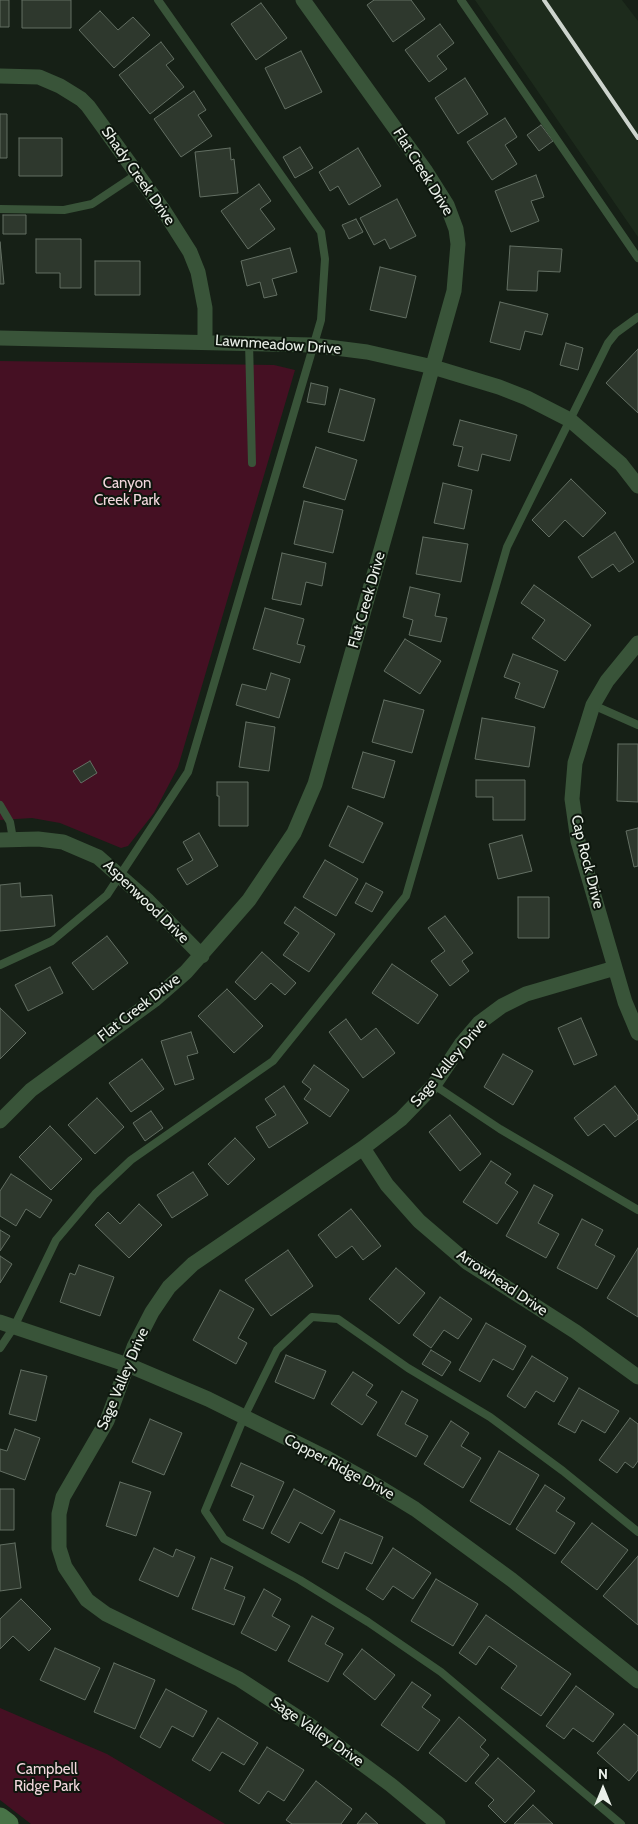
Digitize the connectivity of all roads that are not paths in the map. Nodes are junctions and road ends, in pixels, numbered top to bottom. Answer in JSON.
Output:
{"nodes":[{"id":1,"x":158,"y":0,"type":"edge"},
{"id":2,"x":303,"y":0,"type":"edge"},
{"id":3,"x":461,"y":0,"type":"edge"},
{"id":4,"x":0,"y":76,"type":"edge"},
{"id":5,"x":137,"y":174,"type":"junction"},
{"id":6,"x":0,"y":209,"type":"edge"},
{"id":7,"x":638,"y":258,"type":"edge"},
{"id":8,"x":638,"y":317,"type":"edge"},
{"id":9,"x":0,"y":338,"type":"edge"},
{"id":10,"x":205,"y":341,"type":"junction"},
{"id":11,"x":249,"y":342,"type":"junction"},
{"id":12,"x":312,"y":345,"type":"junction"},
{"id":13,"x":433,"y":367,"type":"junction"},
{"id":14,"x":570,"y":420,"type":"junction"},
{"id":15,"x":252,"y":463,"type":"dead end"},
{"id":16,"x":638,"y":486,"type":"edge"},
{"id":17,"x":638,"y":642,"type":"edge"},
{"id":18,"x":593,"y":704,"type":"junction"},
{"id":19,"x":638,"y":725,"type":"edge"},
{"id":20,"x":0,"y":805,"type":"edge"},
{"id":21,"x":7,"y":839,"type":"edge"},
{"id":22,"x":120,"y":876,"type":"junction"},
{"id":23,"x":202,"y":956,"type":"junction"},
{"id":24,"x":0,"y":966,"type":"edge"},
{"id":25,"x":615,"y":968,"type":"junction"},
{"id":26,"x":638,"y":1033,"type":"edge"},
{"id":27,"x":434,"y":1085,"type":"junction"},
{"id":28,"x":0,"y":1121,"type":"edge"},
{"id":29,"x":363,"y":1148,"type":"junction"},
{"id":30,"x":638,"y":1210,"type":"edge"},
{"id":31,"x":7,"y":1324,"type":"edge"},
{"id":32,"x":0,"y":1348,"type":"edge"},
{"id":33,"x":128,"y":1366,"type":"junction"},
{"id":34,"x":638,"y":1377,"type":"edge"},
{"id":35,"x":244,"y":1417,"type":"junction"},
{"id":36,"x":638,"y":1532,"type":"edge"},
{"id":37,"x":638,"y":1681,"type":"edge"},
{"id":38,"x":0,"y":1818,"type":"edge"},
{"id":39,"x":8,"y":1824,"type":"edge"},
{"id":40,"x":438,"y":1824,"type":"edge"},
{"id":41,"x":621,"y":1824,"type":"edge"}],
"edges":[{"from":1,"to":12,"type":"lane"},
{"from":2,"to":13,"type":"street","name":"Flat Creek Drive"},
{"from":3,"to":7,"type":"lane"},
{"from":4,"to":5,"type":"street","name":"Shady Creek Drive"},
{"from":5,"to":6,"type":"lane"},
{"from":5,"to":10,"type":"street","name":"Shady Creek Drive"},
{"from":8,"to":14,"type":"lane"},
{"from":9,"to":10,"type":"street","name":"Lawnmeadow Drive"},
{"from":10,"to":11,"type":"street","name":"Lawnmeadow Drive"},
{"from":11,"to":12,"type":"street","name":"Lawnmeadow Drive"},
{"from":11,"to":15,"type":"lane"},
{"from":12,"to":13,"type":"street","name":"Lawnmeadow Drive"},
{"from":12,"to":22,"type":"lane"},
{"from":13,"to":14,"type":"street","name":"Lawnmeadow Drive"},
{"from":13,"to":23,"type":"street","name":"Flat Creek Drive"},
{"from":14,"to":16,"type":"street","name":"Lawnmeadow Drive"},
{"from":14,"to":31,"type":"lane"},
{"from":17,"to":18,"type":"street","name":"Cap Rock Drive"},
{"from":18,"to":19,"type":"lane"},
{"from":18,"to":25,"type":"street","name":"Cap Rock Drive"},
{"from":20,"to":21,"type":"lane"},
{"from":21,"to":22,"type":"street","name":"Aspenwood Drive"},
{"from":22,"to":23,"type":"street","name":"Aspenwood Drive"},
{"from":22,"to":24,"type":"lane"},
{"from":23,"to":28,"type":"street","name":"Flat Creek Drive"},
{"from":25,"to":26,"type":"street","name":"Cap Rock Drive"},
{"from":25,"to":27,"type":"street","name":"Sage Valley Drive"},
{"from":27,"to":29,"type":"street","name":"Sage Valley Drive"},
{"from":27,"to":30,"type":"lane"},
{"from":29,"to":33,"type":"street","name":"Sage Valley Drive"},
{"from":29,"to":34,"type":"street","name":"Arrowhead Drive"},
{"from":31,"to":32,"type":"lane"},
{"from":31,"to":33,"type":"street","name":"Copper Ridge Drive"},
{"from":33,"to":35,"type":"street","name":"Copper Ridge Drive"},
{"from":33,"to":40,"type":"street","name":"Sage Valley Drive"},
{"from":35,"to":36,"type":"lane"},
{"from":35,"to":37,"type":"street","name":"Copper Ridge Drive"},
{"from":35,"to":41,"type":"lane"},
{"from":38,"to":39,"type":"main road"}]}
